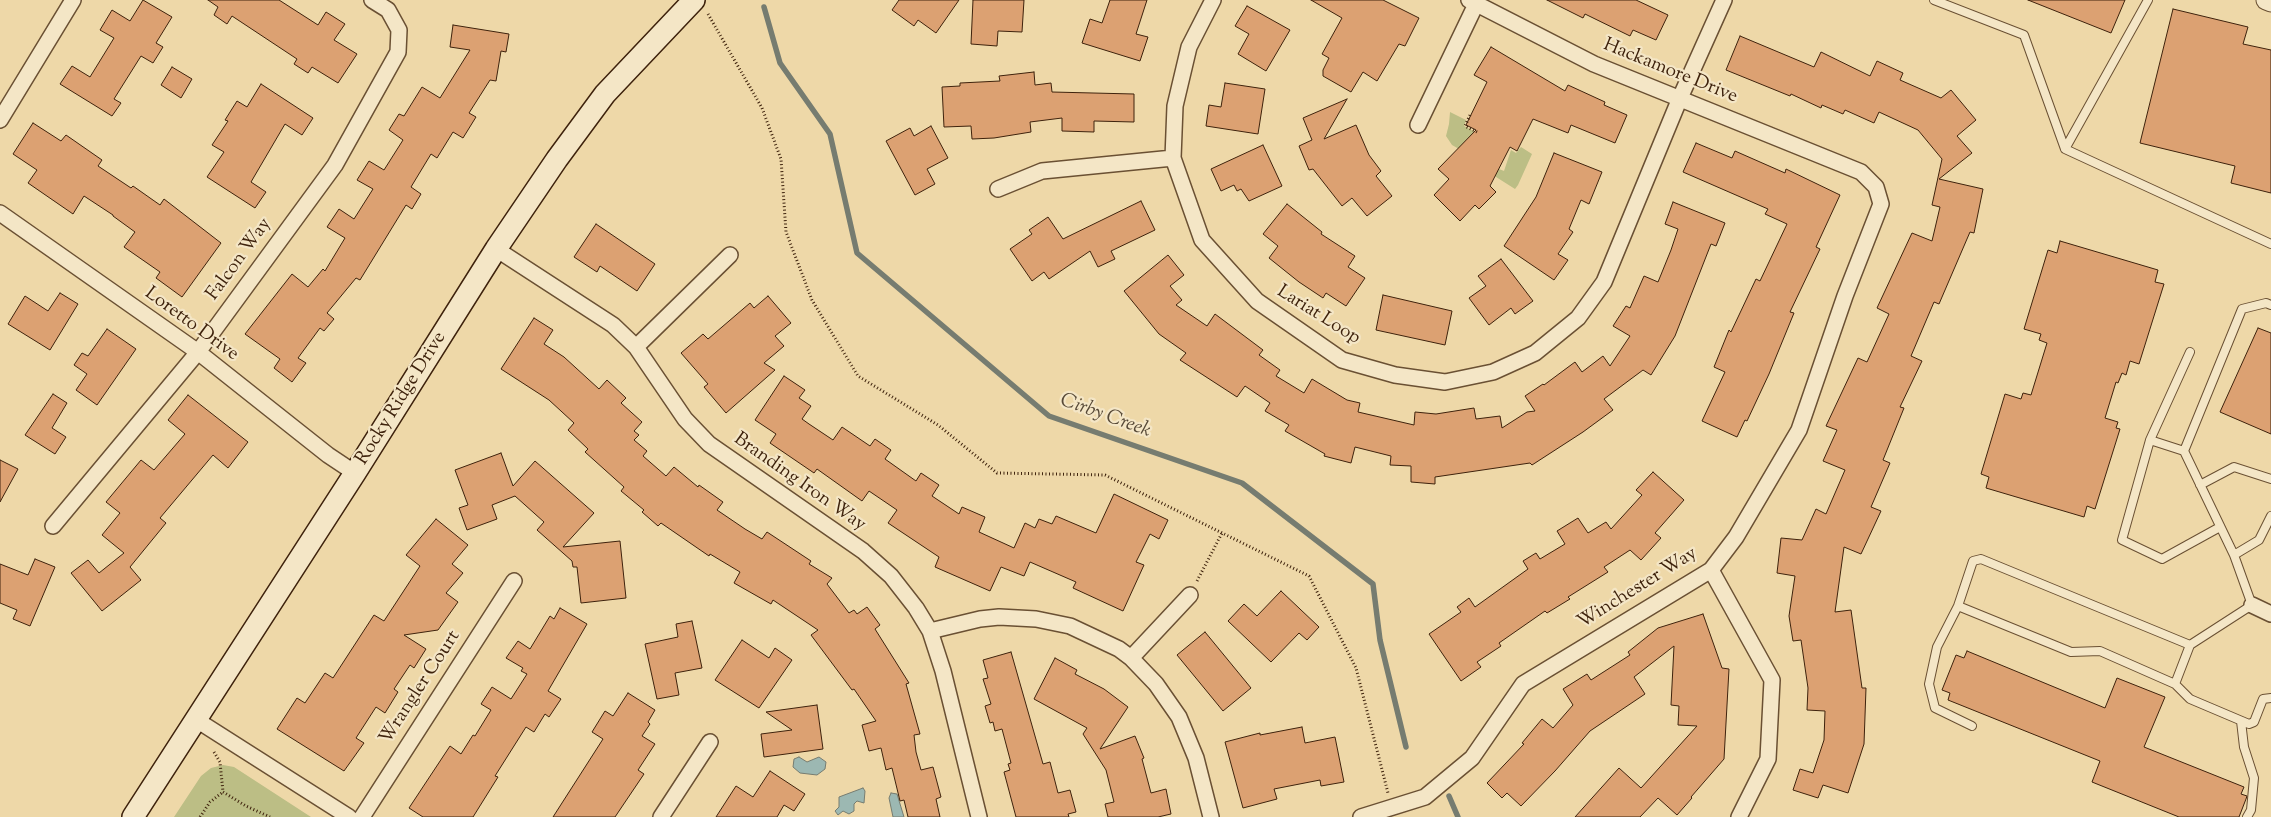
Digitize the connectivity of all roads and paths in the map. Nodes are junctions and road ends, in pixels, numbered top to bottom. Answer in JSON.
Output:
{"nodes":[{"id":1,"x":73,"y":0,"type":"edge"},
{"id":2,"x":372,"y":0,"type":"edge"},
{"id":3,"x":1213,"y":0,"type":"edge"},
{"id":4,"x":1724,"y":0,"type":"edge"},
{"id":5,"x":1934,"y":0,"type":"edge"},
{"id":6,"x":2148,"y":0,"type":"edge"},
{"id":7,"x":2266,"y":0,"type":"edge"},
{"id":8,"x":1474,"y":1,"type":"edge"},
{"id":9,"x":2271,"y":2,"type":"edge"},
{"id":10,"x":699,"y":4,"type":"edge"},
{"id":11,"x":1680,"y":98,"type":"junction"},
{"id":12,"x":1470,"y":115,"type":"dead end"},
{"id":13,"x":0,"y":120,"type":"edge"},
{"id":14,"x":1418,"y":125,"type":"dead end"},
{"id":15,"x":1477,"y":132,"type":"dead end"},
{"id":16,"x":2065,"y":149,"type":"junction"},
{"id":17,"x":1173,"y":158,"type":"junction"},
{"id":18,"x":1861,"y":172,"type":"joint"},
{"id":19,"x":998,"y":189,"type":"dead end"},
{"id":20,"x":0,"y":214,"type":"edge"},
{"id":21,"x":2271,"y":244,"type":"edge"},
{"id":22,"x":496,"y":249,"type":"junction"},
{"id":23,"x":730,"y":255,"type":"dead end"},
{"id":24,"x":2271,"y":305,"type":"edge"},
{"id":25,"x":636,"y":347,"type":"junction"},
{"id":26,"x":198,"y":352,"type":"junction"},
{"id":27,"x":2190,"y":352,"type":"dead end"},
{"id":28,"x":2150,"y":440,"type":"junction"},
{"id":29,"x":2184,"y":451,"type":"junction"},
{"id":30,"x":355,"y":473,"type":"junction"},
{"id":31,"x":2271,"y":479,"type":"edge"},
{"id":32,"x":2200,"y":485,"type":"junction"},
{"id":33,"x":2271,"y":516,"type":"edge"},
{"id":34,"x":53,"y":526,"type":"dead end"},
{"id":35,"x":2220,"y":526,"type":"junction"},
{"id":36,"x":1222,"y":533,"type":"junction"},
{"id":37,"x":2234,"y":555,"type":"junction"},
{"id":38,"x":1710,"y":570,"type":"junction"},
{"id":39,"x":514,"y":581,"type":"dead end"},
{"id":40,"x":1190,"y":595,"type":"joint"},
{"id":41,"x":2252,"y":605,"type":"junction"},
{"id":42,"x":1958,"y":606,"type":"junction"},
{"id":43,"x":2271,"y":614,"type":"edge"},
{"id":44,"x":930,"y":631,"type":"junction"},
{"id":45,"x":2190,"y":645,"type":"junction"},
{"id":46,"x":1131,"y":658,"type":"junction"},
{"id":47,"x":2175,"y":684,"type":"junction"},
{"id":48,"x":2271,"y":698,"type":"edge"},
{"id":49,"x":195,"y":718,"type":"junction"},
{"id":50,"x":2242,"y":721,"type":"junction"},
{"id":51,"x":1972,"y":726,"type":"dead end"},
{"id":52,"x":710,"y":742,"type":"dead end"},
{"id":53,"x":212,"y":748,"type":"dead end"},
{"id":54,"x":223,"y":792,"type":"junction"},
{"id":55,"x":1392,"y":808,"type":"junction"},
{"id":56,"x":133,"y":817,"type":"edge"},
{"id":57,"x":200,"y":817,"type":"edge"},
{"id":58,"x":270,"y":817,"type":"edge"},
{"id":59,"x":349,"y":817,"type":"edge"},
{"id":60,"x":362,"y":817,"type":"edge"},
{"id":61,"x":661,"y":817,"type":"edge"},
{"id":62,"x":980,"y":817,"type":"edge"},
{"id":63,"x":1212,"y":817,"type":"edge"},
{"id":64,"x":1361,"y":817,"type":"edge"},
{"id":65,"x":1739,"y":817,"type":"edge"},
{"id":66,"x":2247,"y":817,"type":"edge"}],
"edges":[{"from":1,"to":13,"type":"street"},
{"from":2,"to":26,"type":"street","name":"Falcon Way"},
{"from":3,"to":17,"type":"street","name":"Lariat Loop"},
{"from":4,"to":11,"type":"street","name":"Lariat Loop"},
{"from":5,"to":16,"type":"lane"},
{"from":6,"to":16,"type":"lane"},
{"from":7,"to":9,"type":"street"},
{"from":8,"to":11,"type":"street","name":"Hackamore Drive"},
{"from":8,"to":14,"type":"street"},
{"from":10,"to":22,"type":"main road","name":"Rocky Ridge Drive"},
{"from":10,"to":36,"type":"path"},
{"from":11,"to":17,"type":"street","name":"Lariat Loop"},
{"from":11,"to":18,"type":"street","name":"Hackamore Drive"},
{"from":12,"to":15,"type":"path"},
{"from":16,"to":21,"type":"lane"},
{"from":17,"to":19,"type":"street"},
{"from":18,"to":38,"type":"street","name":"Winchester Way"},
{"from":20,"to":26,"type":"street","name":"Loretto Drive"},
{"from":22,"to":25,"type":"street","name":"Branding Iron Way"},
{"from":22,"to":30,"type":"main road","name":"Rocky Ridge Drive"},
{"from":23,"to":25,"type":"street"},
{"from":24,"to":29,"type":"lane"},
{"from":25,"to":44,"type":"street","name":"Branding Iron Way"},
{"from":26,"to":30,"type":"street","name":"Loretto Drive"},
{"from":26,"to":34,"type":"street","name":"Falcon Way"},
{"from":27,"to":28,"type":"lane"},
{"from":28,"to":29,"type":"lane"},
{"from":28,"to":35,"type":"lane"},
{"from":29,"to":32,"type":"lane"},
{"from":30,"to":49,"type":"main road","name":"Rocky Ridge Drive"},
{"from":31,"to":32,"type":"lane"},
{"from":32,"to":35,"type":"lane"},
{"from":33,"to":37,"type":"lane"},
{"from":35,"to":37,"type":"lane"},
{"from":36,"to":40,"type":"path"},
{"from":36,"to":55,"type":"path"},
{"from":37,"to":41,"type":"lane"},
{"from":38,"to":55,"type":"street","name":"Winchester Way"},
{"from":38,"to":65,"type":"street"},
{"from":39,"to":60,"type":"street","name":"Wrangler Court"},
{"from":40,"to":46,"type":"street"},
{"from":41,"to":43,"type":"street"},
{"from":41,"to":45,"type":"lane"},
{"from":42,"to":45,"type":"lane"},
{"from":42,"to":47,"type":"lane"},
{"from":42,"to":51,"type":"lane"},
{"from":44,"to":46,"type":"street"},
{"from":44,"to":62,"type":"street","name":"Branding Iron Way"},
{"from":45,"to":47,"type":"lane"},
{"from":46,"to":63,"type":"street"},
{"from":47,"to":50,"type":"lane"},
{"from":48,"to":50,"type":"lane"},
{"from":49,"to":56,"type":"main road","name":"Rocky Ridge Drive"},
{"from":49,"to":59,"type":"street"},
{"from":50,"to":66,"type":"lane"},
{"from":52,"to":61,"type":"street"},
{"from":53,"to":54,"type":"path"},
{"from":54,"to":57,"type":"path"},
{"from":54,"to":58,"type":"path"},
{"from":55,"to":64,"type":"street","name":"Winchester Way"}]}
